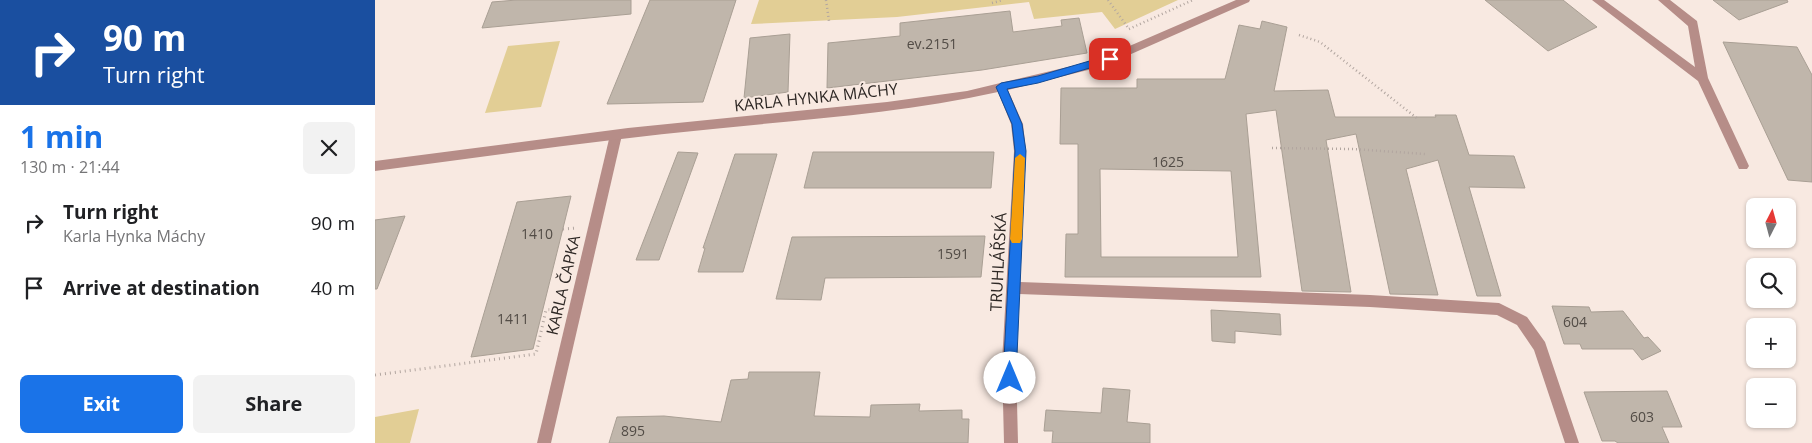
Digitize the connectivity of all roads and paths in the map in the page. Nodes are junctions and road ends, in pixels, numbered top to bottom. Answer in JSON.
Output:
{"nodes":[{"id":1,"x":826,"y":0,"type":"edge"},
{"id":2,"x":1003,"y":0,"type":"edge"},
{"id":3,"x":1108,"y":0,"type":"edge"},
{"id":4,"x":1193,"y":0,"type":"edge"},
{"id":5,"x":1245,"y":0,"type":"edge"},
{"id":6,"x":1597,"y":0,"type":"edge"},
{"id":7,"x":1663,"y":0,"type":"edge"},
{"id":8,"x":992,"y":3,"type":"dead end"},
{"id":9,"x":829,"y":21,"type":"dead end"},
{"id":10,"x":1129,"y":29,"type":"junction"},
{"id":11,"x":1299,"y":35,"type":"dead end"},
{"id":12,"x":1141,"y":46,"type":"junction"},
{"id":13,"x":1702,"y":78,"type":"junction"},
{"id":14,"x":1001,"y":87,"type":"junction"},
{"id":15,"x":1418,"y":119,"type":"dead end"},
{"id":16,"x":616,"y":135,"type":"junction"},
{"id":17,"x":1272,"y":148,"type":"dead end"},
{"id":18,"x":1425,"y":154,"type":"dead end"},
{"id":19,"x":375,"y":166,"type":"edge"},
{"id":20,"x":1743,"y":166,"type":"dead end"},
{"id":21,"x":1014,"y":288,"type":"junction"},
{"id":22,"x":576,"y":307,"type":"junction"},
{"id":23,"x":375,"y":375,"type":"edge"},
{"id":24,"x":544,"y":443,"type":"edge"},
{"id":25,"x":1011,"y":443,"type":"edge"},
{"id":26,"x":1572,"y":443,"type":"edge"}],
"edges":[{"from":1,"to":9,"type":"path"},
{"from":2,"to":8,"type":"path"},
{"from":3,"to":10,"type":"path"},
{"from":4,"to":10,"type":"path"},
{"from":5,"to":12,"type":"street","name":"KARLA HYNKA MÁCHY"},
{"from":6,"to":13,"type":"street"},
{"from":7,"to":13,"type":"street"},
{"from":10,"to":12,"type":"path"},
{"from":11,"to":15,"type":"path"},
{"from":12,"to":14,"type":"street","name":"KARLA HYNKA MÁCHY"},
{"from":13,"to":20,"type":"street"},
{"from":14,"to":16,"type":"street","name":"KARLA HYNKA MÁCHY"},
{"from":14,"to":21,"type":"street","name":"TRUHLÁŘSKÁ"},
{"from":16,"to":19,"type":"street","name":"KARLA HYNKA MÁCHY"},
{"from":16,"to":22,"type":"street","name":"KARLA ČAPKA"},
{"from":17,"to":18,"type":"path"},
{"from":21,"to":25,"type":"street","name":"TRUHLÁŘSKÁ"},
{"from":21,"to":26,"type":"street"},
{"from":22,"to":23,"type":"path"},
{"from":22,"to":24,"type":"street","name":"KARLA ČAPKA"}]}
